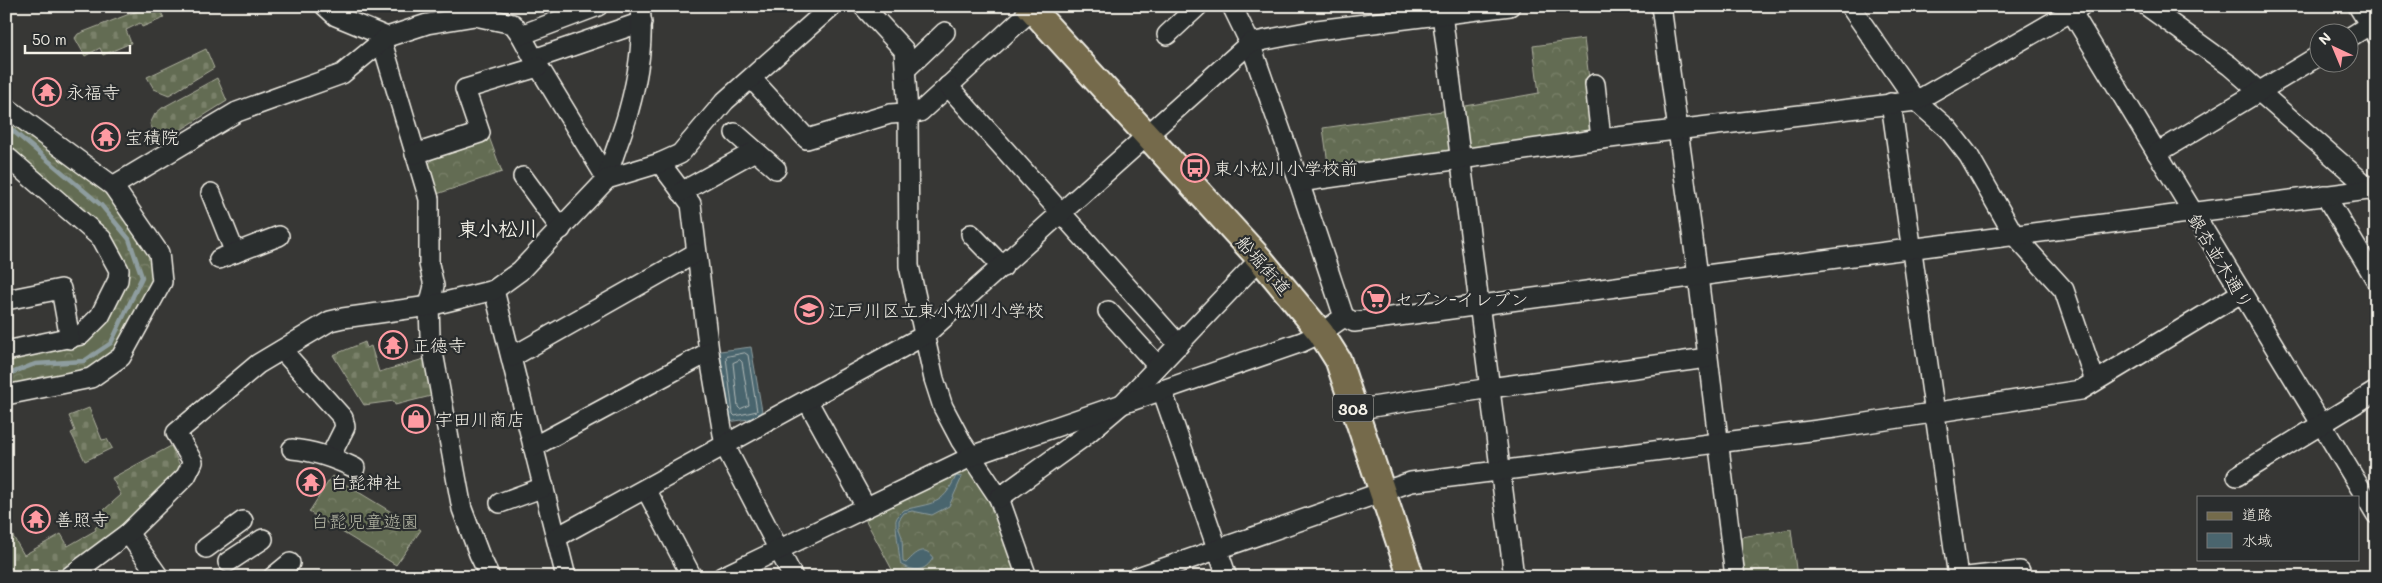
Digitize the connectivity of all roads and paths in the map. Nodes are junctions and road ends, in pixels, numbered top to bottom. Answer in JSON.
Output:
{"nodes":[{"id":1,"x":324,"y":6,"type":"edge"},
{"id":2,"x":598,"y":6,"type":"edge"},
{"id":3,"x":832,"y":6,"type":"edge"},
{"id":4,"x":863,"y":6,"type":"edge"},
{"id":5,"x":1198,"y":6,"type":"edge"},
{"id":6,"x":1232,"y":6,"type":"edge"},
{"id":7,"x":1510,"y":6,"type":"edge"},
{"id":8,"x":1661,"y":6,"type":"edge"},
{"id":9,"x":1850,"y":6,"type":"edge"},
{"id":10,"x":2147,"y":6,"type":"edge"},
{"id":11,"x":2358,"y":6,"type":"edge"},
{"id":12,"x":1032,"y":7,"type":"edge"},
{"id":13,"x":2073,"y":8,"type":"edge"},
{"id":14,"x":1441,"y":11,"type":"edge"},
{"id":15,"x":641,"y":14,"type":"edge"},
{"id":16,"x":2374,"y":27,"type":"edge"},
{"id":17,"x":945,"y":32,"type":"dead end"},
{"id":18,"x":2360,"y":33,"type":"edge"},
{"id":19,"x":521,"y":35,"type":"junction"},
{"id":20,"x":1167,"y":35,"type":"dead end"},
{"id":21,"x":384,"y":40,"type":"junction"},
{"id":22,"x":1250,"y":43,"type":"junction"},
{"id":23,"x":2310,"y":61,"type":"edge"},
{"id":24,"x":536,"y":63,"type":"junction"},
{"id":25,"x":906,"y":69,"type":"junction"},
{"id":26,"x":752,"y":79,"type":"junction"},
{"id":27,"x":1595,"y":84,"type":"dead end"},
{"id":28,"x":948,"y":86,"type":"junction"},
{"id":29,"x":2260,"y":91,"type":"junction"},
{"id":30,"x":1916,"y":101,"type":"junction"},
{"id":31,"x":1891,"y":103,"type":"junction"},
{"id":32,"x":6,"y":107,"type":"edge"},
{"id":33,"x":908,"y":113,"type":"junction"},
{"id":34,"x":1678,"y":130,"type":"junction"},
{"id":35,"x":735,"y":134,"type":"dead end"},
{"id":36,"x":1146,"y":136,"type":"junction"},
{"id":37,"x":1601,"y":139,"type":"junction"},
{"id":38,"x":755,"y":151,"type":"junction"},
{"id":39,"x":2157,"y":153,"type":"junction"},
{"id":40,"x":415,"y":154,"type":"junction"},
{"id":41,"x":6,"y":156,"type":"edge"},
{"id":42,"x":1461,"y":158,"type":"junction"},
{"id":43,"x":660,"y":163,"type":"junction"},
{"id":44,"x":776,"y":169,"type":"dead end"},
{"id":45,"x":523,"y":177,"type":"dead end"},
{"id":46,"x":607,"y":179,"type":"junction"},
{"id":47,"x":1299,"y":182,"type":"junction"},
{"id":48,"x":113,"y":186,"type":"junction"},
{"id":49,"x":2374,"y":191,"type":"edge"},
{"id":50,"x":681,"y":192,"type":"junction"},
{"id":51,"x":211,"y":193,"type":"dead end"},
{"id":52,"x":2325,"y":195,"type":"junction"},
{"id":53,"x":2192,"y":212,"type":"junction"},
{"id":54,"x":1061,"y":214,"type":"junction"},
{"id":55,"x":561,"y":229,"type":"junction"},
{"id":56,"x":971,"y":234,"type":"dead end"},
{"id":57,"x":2014,"y":235,"type":"junction"},
{"id":58,"x":279,"y":236,"type":"dead end"},
{"id":59,"x":1913,"y":249,"type":"junction"},
{"id":60,"x":696,"y":253,"type":"junction"},
{"id":61,"x":1260,"y":259,"type":"junction"},
{"id":62,"x":1003,"y":266,"type":"junction"},
{"id":63,"x":1698,"y":276,"type":"junction"},
{"id":64,"x":2376,"y":280,"type":"edge"},
{"id":65,"x":494,"y":290,"type":"junction"},
{"id":66,"x":2241,"y":293,"type":"junction"},
{"id":67,"x":6,"y":300,"type":"edge"},
{"id":68,"x":1480,"y":305,"type":"junction"},
{"id":69,"x":429,"y":306,"type":"junction"},
{"id":70,"x":1108,"y":311,"type":"dead end"},
{"id":71,"x":1344,"y":317,"type":"junction"},
{"id":72,"x":1321,"y":333,"type":"junction"},
{"id":73,"x":924,"y":336,"type":"junction"},
{"id":74,"x":70,"y":338,"type":"junction"},
{"id":75,"x":1179,"y":345,"type":"junction"},
{"id":76,"x":282,"y":350,"type":"junction"},
{"id":77,"x":6,"y":351,"type":"edge"},
{"id":78,"x":709,"y":352,"type":"junction"},
{"id":79,"x":512,"y":357,"type":"junction"},
{"id":80,"x":1707,"y":358,"type":"junction"},
{"id":81,"x":1158,"y":366,"type":"junction"},
{"id":82,"x":2095,"y":381,"type":"junction"},
{"id":83,"x":1490,"y":388,"type":"junction"},
{"id":84,"x":1162,"y":390,"type":"junction"},
{"id":85,"x":2376,"y":391,"type":"edge"},
{"id":86,"x":6,"y":395,"type":"edge"},
{"id":87,"x":807,"y":400,"type":"junction"},
{"id":88,"x":1122,"y":404,"type":"junction"},
{"id":89,"x":1354,"y":410,"type":"junction"},
{"id":90,"x":1936,"y":413,"type":"junction"},
{"id":91,"x":2320,"y":424,"type":"junction"},
{"id":92,"x":1717,"y":442,"type":"junction"},
{"id":93,"x":725,"y":446,"type":"junction"},
{"id":94,"x":533,"y":447,"type":"junction"},
{"id":95,"x":292,"y":449,"type":"dead end"},
{"id":96,"x":972,"y":456,"type":"junction"},
{"id":97,"x":330,"y":457,"type":"junction"},
{"id":98,"x":355,"y":468,"type":"dead end"},
{"id":99,"x":1501,"y":470,"type":"junction"},
{"id":100,"x":2237,"y":476,"type":"dead end"},
{"id":101,"x":544,"y":487,"type":"junction"},
{"id":102,"x":646,"y":489,"type":"junction"},
{"id":103,"x":1382,"y":492,"type":"junction"},
{"id":104,"x":999,"y":498,"type":"junction"},
{"id":105,"x":500,"y":503,"type":"dead end"},
{"id":106,"x":866,"y":507,"type":"junction"},
{"id":107,"x":2376,"y":514,"type":"edge"},
{"id":108,"x":244,"y":521,"type":"dead end"},
{"id":109,"x":128,"y":533,"type":"junction"},
{"id":110,"x":557,"y":537,"type":"junction"},
{"id":111,"x":262,"y":539,"type":"dead end"},
{"id":112,"x":206,"y":548,"type":"dead end"},
{"id":113,"x":778,"y":550,"type":"junction"},
{"id":114,"x":1217,"y":550,"type":"junction"},
{"id":115,"x":228,"y":562,"type":"dead end"},
{"id":116,"x":290,"y":563,"type":"dead end"},
{"id":117,"x":2020,"y":571,"type":"dead end"},
{"id":118,"x":70,"y":577,"type":"edge"},
{"id":119,"x":158,"y":577,"type":"edge"},
{"id":120,"x":274,"y":577,"type":"edge"},
{"id":121,"x":490,"y":577,"type":"edge"},
{"id":122,"x":566,"y":577,"type":"edge"},
{"id":123,"x":692,"y":577,"type":"edge"},
{"id":124,"x":722,"y":577,"type":"edge"},
{"id":125,"x":792,"y":577,"type":"edge"},
{"id":126,"x":1027,"y":577,"type":"edge"},
{"id":127,"x":1138,"y":577,"type":"edge"},
{"id":128,"x":1227,"y":577,"type":"edge"},
{"id":129,"x":1411,"y":577,"type":"edge"},
{"id":130,"x":1514,"y":577,"type":"edge"},
{"id":131,"x":1735,"y":577,"type":"edge"},
{"id":132,"x":1958,"y":577,"type":"edge"},
{"id":133,"x":1967,"y":577,"type":"edge"}],
"edges":[{"from":1,"to":21,"type":"street"},
{"from":2,"to":19,"type":"street"},
{"from":3,"to":26,"type":"street"},
{"from":4,"to":25,"type":"street"},
{"from":5,"to":20,"type":"street"},
{"from":6,"to":22,"type":"street"},
{"from":7,"to":14,"type":"street"},
{"from":8,"to":34,"type":"street"},
{"from":9,"to":30,"type":"street"},
{"from":10,"to":29,"type":"street"},
{"from":11,"to":16,"type":"street"},
{"from":12,"to":28,"type":"street"},
{"from":12,"to":36,"type":"main road","name":"船堀街道","number":"308"},
{"from":13,"to":30,"type":"street"},
{"from":13,"to":39,"type":"street","name":"銀杏並木通り"},
{"from":14,"to":22,"type":"street"},
{"from":14,"to":42,"type":"street"},
{"from":15,"to":24,"type":"street"},
{"from":15,"to":46,"type":"street"},
{"from":16,"to":18,"type":"street"},
{"from":17,"to":25,"type":"street"},
{"from":19,"to":21,"type":"street"},
{"from":19,"to":24,"type":"street"},
{"from":21,"to":40,"type":"street"},
{"from":21,"to":48,"type":"street"},
{"from":22,"to":36,"type":"street"},
{"from":22,"to":47,"type":"street"},
{"from":23,"to":29,"type":"street"},
{"from":24,"to":40,"type":"street"},
{"from":24,"to":46,"type":"street"},
{"from":25,"to":33,"type":"street"},
{"from":26,"to":33,"type":"street"},
{"from":26,"to":43,"type":"street"},
{"from":27,"to":37,"type":"street"},
{"from":28,"to":33,"type":"street"},
{"from":28,"to":54,"type":"street"},
{"from":29,"to":39,"type":"street"},
{"from":29,"to":49,"type":"street"},
{"from":30,"to":31,"type":"street"},
{"from":30,"to":57,"type":"street"},
{"from":31,"to":34,"type":"street"},
{"from":31,"to":59,"type":"street"},
{"from":32,"to":48,"type":"street"},
{"from":33,"to":73,"type":"street"},
{"from":34,"to":37,"type":"street"},
{"from":34,"to":63,"type":"street"},
{"from":35,"to":38,"type":"street"},
{"from":36,"to":54,"type":"street"},
{"from":36,"to":61,"type":"main road","name":"船堀街道","number":"308"},
{"from":37,"to":42,"type":"street"},
{"from":38,"to":44,"type":"street"},
{"from":38,"to":50,"type":"street"},
{"from":39,"to":53,"type":"street","name":"銀杏並木通り"},
{"from":40,"to":69,"type":"street"},
{"from":41,"to":74,"type":"street"},
{"from":42,"to":47,"type":"street"},
{"from":42,"to":68,"type":"street"},
{"from":43,"to":46,"type":"street"},
{"from":43,"to":50,"type":"street"},
{"from":45,"to":55,"type":"street"},
{"from":46,"to":55,"type":"street"},
{"from":47,"to":71,"type":"street"},
{"from":48,"to":86,"type":"street"},
{"from":49,"to":52,"type":"street"},
{"from":50,"to":60,"type":"street"},
{"from":51,"to":58,"type":"street"},
{"from":52,"to":53,"type":"street"},
{"from":52,"to":64,"type":"street"},
{"from":53,"to":57,"type":"street"},
{"from":53,"to":66,"type":"street","name":"銀杏並木通り"},
{"from":54,"to":62,"type":"street"},
{"from":54,"to":75,"type":"street"},
{"from":55,"to":65,"type":"street"},
{"from":56,"to":62,"type":"street"},
{"from":57,"to":59,"type":"street"},
{"from":57,"to":82,"type":"street"},
{"from":59,"to":63,"type":"street"},
{"from":59,"to":90,"type":"street"},
{"from":60,"to":78,"type":"street"},
{"from":60,"to":79,"type":"street"},
{"from":61,"to":72,"type":"main road","name":"船堀街道","number":"308"},
{"from":61,"to":75,"type":"street"},
{"from":62,"to":73,"type":"street"},
{"from":63,"to":68,"type":"street"},
{"from":63,"to":80,"type":"street"},
{"from":65,"to":69,"type":"street"},
{"from":65,"to":79,"type":"street"},
{"from":66,"to":82,"type":"street"},
{"from":66,"to":91,"type":"street","name":"銀杏並木通り"},
{"from":67,"to":74,"type":"street"},
{"from":68,"to":71,"type":"street"},
{"from":68,"to":83,"type":"street"},
{"from":69,"to":76,"type":"street"},
{"from":69,"to":121,"type":"street"},
{"from":70,"to":81,"type":"street"},
{"from":71,"to":72,"type":"street"},
{"from":72,"to":84,"type":"street"},
{"from":72,"to":89,"type":"main road","name":"船堀街道","number":"308"},
{"from":73,"to":87,"type":"street"},
{"from":73,"to":96,"type":"street"},
{"from":74,"to":77,"type":"street"},
{"from":75,"to":81,"type":"street"},
{"from":76,"to":97,"type":"street"},
{"from":76,"to":109,"type":"street"},
{"from":78,"to":93,"type":"street"},
{"from":78,"to":94,"type":"street"},
{"from":79,"to":94,"type":"street"},
{"from":80,"to":83,"type":"street"},
{"from":80,"to":92,"type":"street"},
{"from":81,"to":88,"type":"street"},
{"from":82,"to":90,"type":"street"},
{"from":83,"to":89,"type":"street"},
{"from":83,"to":99,"type":"street"},
{"from":84,"to":88,"type":"street"},
{"from":84,"to":114,"type":"street"},
{"from":85,"to":91,"type":"street"},
{"from":87,"to":93,"type":"street"},
{"from":87,"to":106,"type":"street"},
{"from":88,"to":96,"type":"street"},
{"from":88,"to":104,"type":"street"},
{"from":89,"to":103,"type":"main road","name":"船堀街道","number":"308"},
{"from":90,"to":92,"type":"street"},
{"from":90,"to":132,"type":"street"},
{"from":91,"to":100,"type":"street"},
{"from":91,"to":107,"type":"street","name":"銀杏並木通り"},
{"from":92,"to":99,"type":"street"},
{"from":92,"to":131,"type":"street"},
{"from":93,"to":102,"type":"street"},
{"from":93,"to":113,"type":"street"},
{"from":94,"to":101,"type":"street"},
{"from":95,"to":97,"type":"street"},
{"from":96,"to":104,"type":"street"},
{"from":96,"to":106,"type":"street"},
{"from":97,"to":98,"type":"street"},
{"from":99,"to":103,"type":"street"},
{"from":99,"to":130,"type":"street"},
{"from":101,"to":105,"type":"street"},
{"from":101,"to":110,"type":"street"},
{"from":102,"to":110,"type":"street"},
{"from":102,"to":123,"type":"street"},
{"from":103,"to":114,"type":"street"},
{"from":103,"to":129,"type":"main road","name":"船堀街道","number":"308"},
{"from":104,"to":126,"type":"street"},
{"from":106,"to":113,"type":"street"},
{"from":108,"to":112,"type":"street"},
{"from":109,"to":118,"type":"street"},
{"from":109,"to":119,"type":"street"},
{"from":110,"to":122,"type":"street"},
{"from":111,"to":115,"type":"street"},
{"from":113,"to":124,"type":"street"},
{"from":113,"to":125,"type":"street"},
{"from":114,"to":127,"type":"street"},
{"from":114,"to":128,"type":"street"},
{"from":116,"to":120,"type":"street"},
{"from":117,"to":133,"type":"street"}]}
